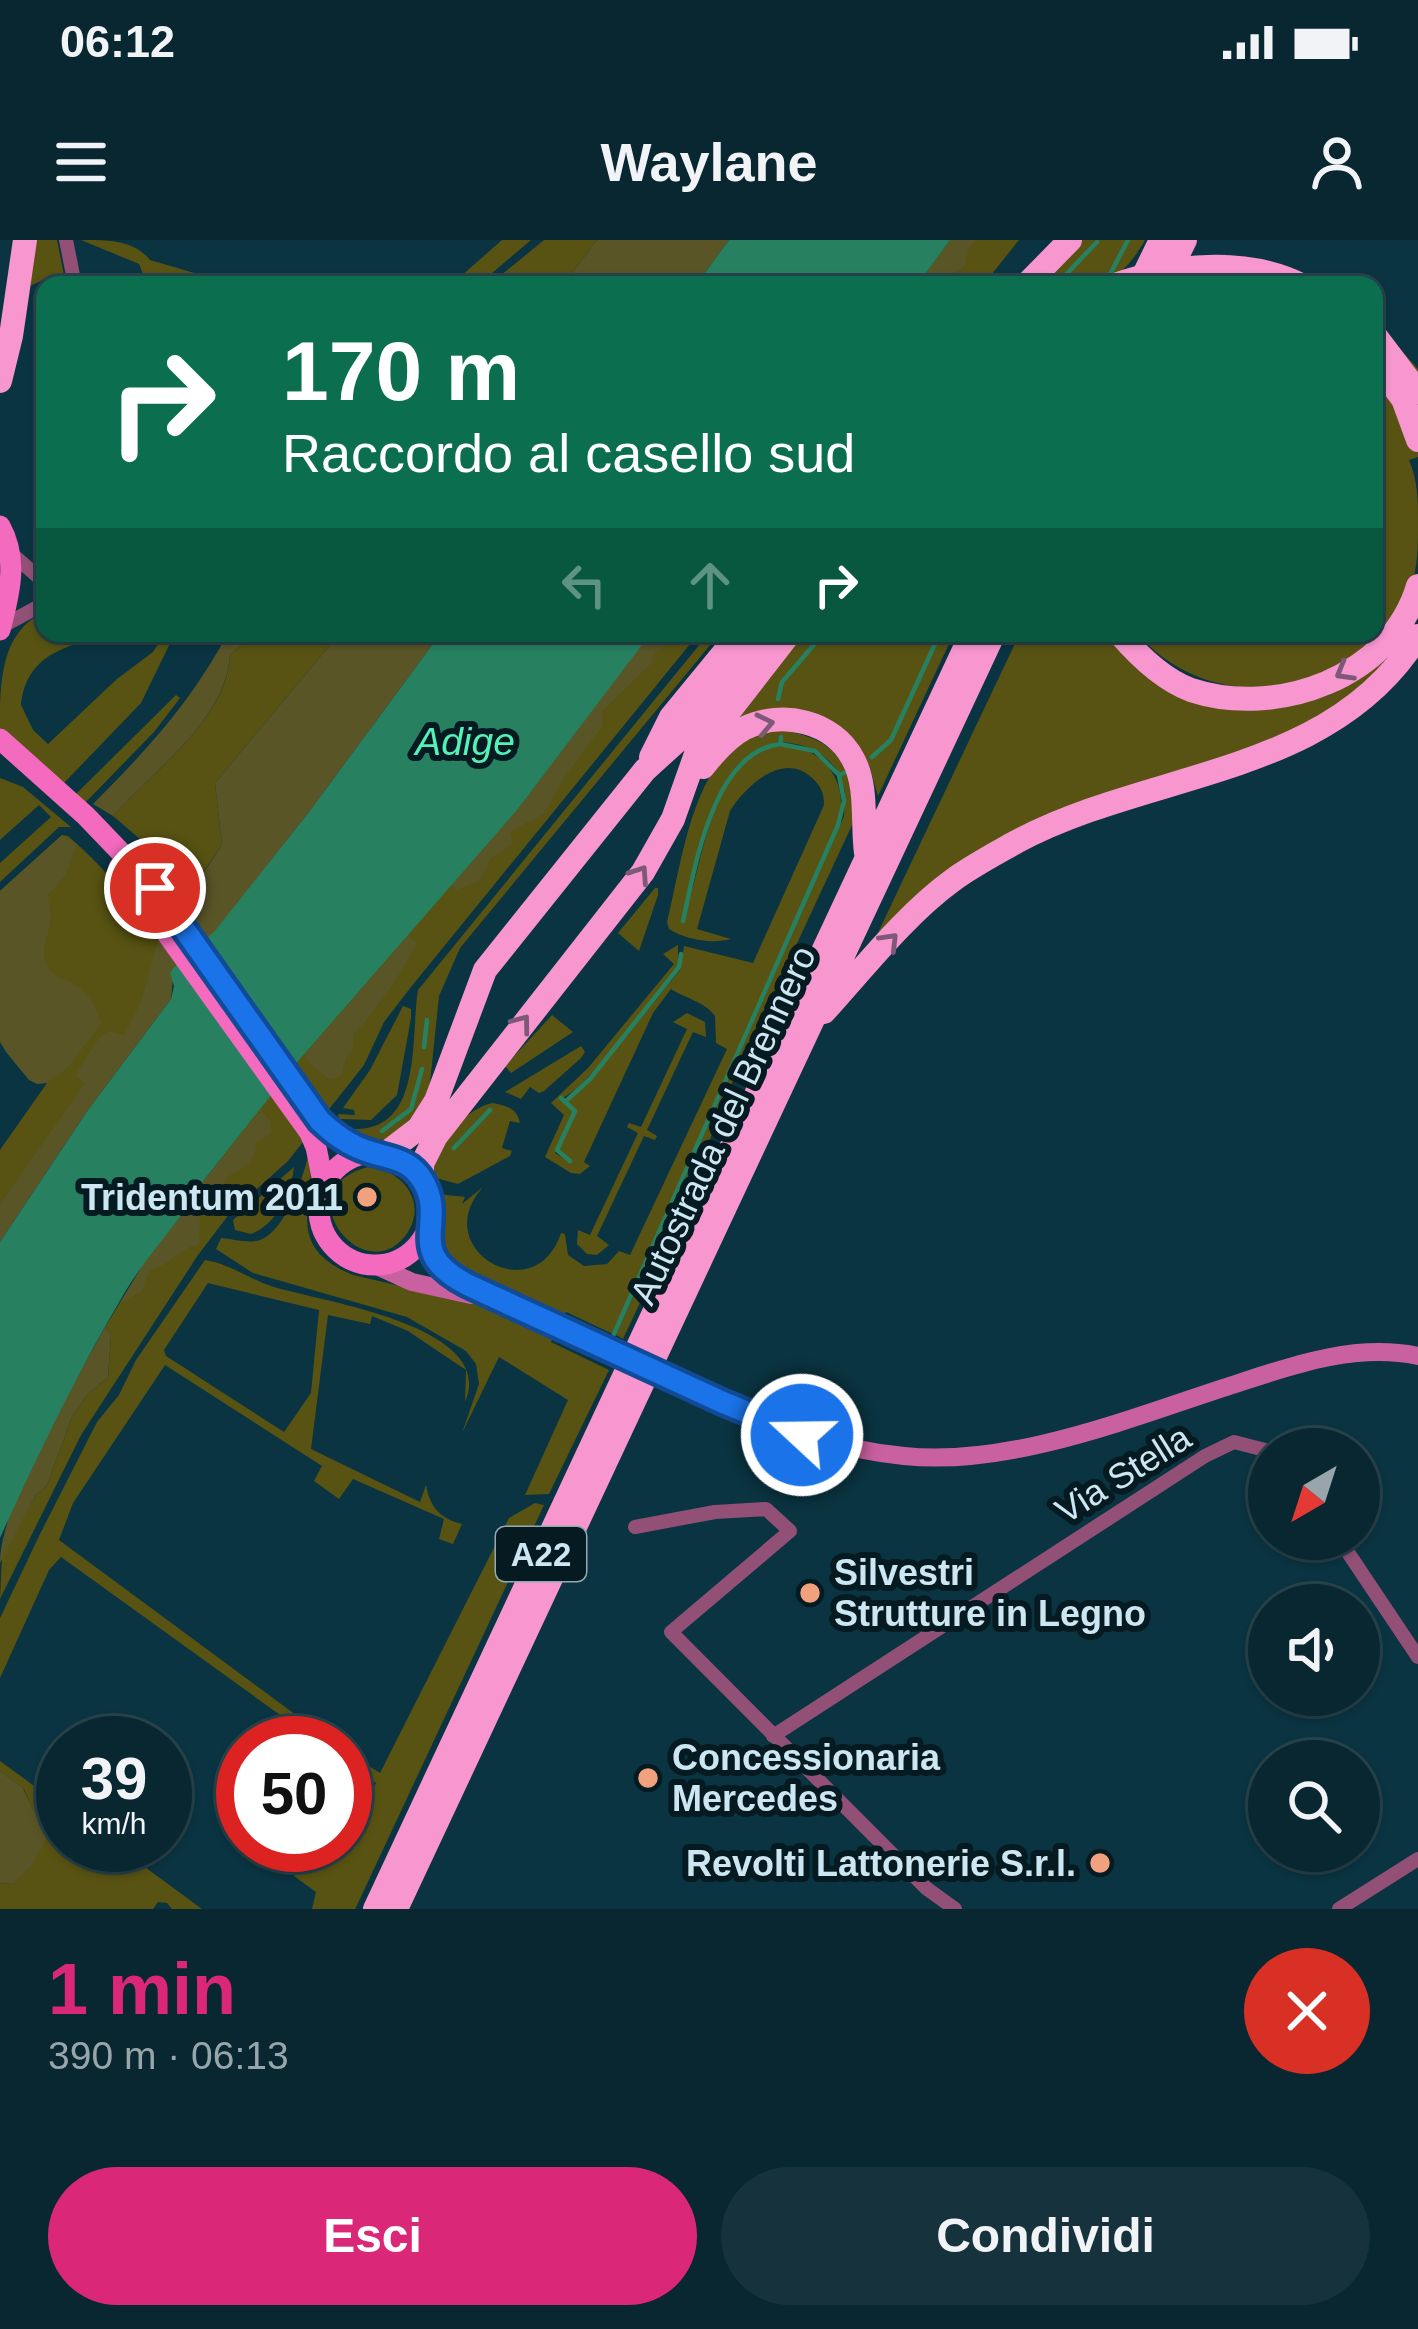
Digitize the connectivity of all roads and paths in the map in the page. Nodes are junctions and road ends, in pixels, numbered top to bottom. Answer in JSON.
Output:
{"nodes":[{"id":1,"x":25,"y":240,"type":"edge"},
{"id":2,"x":66,"y":240,"type":"edge"},
{"id":3,"x":1070,"y":240,"type":"edge"},
{"id":4,"x":1161,"y":240,"type":"edge"},
{"id":5,"x":1185,"y":240,"type":"edge"},
{"id":6,"x":73,"y":276,"type":"edge"},
{"id":7,"x":1035,"y":276,"type":"edge"},
{"id":8,"x":1143,"y":276,"type":"edge"},
{"id":9,"x":1144,"y":276,"type":"edge"},
{"id":10,"x":1167,"y":276,"type":"edge"},
{"id":11,"x":1274,"y":276,"type":"edge"},
{"id":12,"x":1383,"y":346,"type":"edge"},
{"id":13,"x":1383,"y":372,"type":"edge"},
{"id":14,"x":0,"y":381,"type":"edge"},
{"id":15,"x":1418,"y":392,"type":"edge"},
{"id":16,"x":1418,"y":440,"type":"edge"},
{"id":17,"x":0,"y":526,"type":"edge"},
{"id":18,"x":11,"y":553,"type":"junction"},
{"id":19,"x":36,"y":575,"type":"edge"},
{"id":20,"x":1418,"y":586,"type":"edge"},
{"id":21,"x":36,"y":608,"type":"edge"},
{"id":22,"x":1,"y":629,"type":"edge"},
{"id":23,"x":1418,"y":636,"type":"edge"},
{"id":24,"x":733,"y":642,"type":"edge"},
{"id":25,"x":761,"y":642,"type":"edge"},
{"id":26,"x":783,"y":642,"type":"edge"},
{"id":27,"x":968,"y":642,"type":"edge"},
{"id":28,"x":990,"y":642,"type":"edge"},
{"id":29,"x":1126,"y":642,"type":"edge"},
{"id":30,"x":0,"y":739,"type":"edge"},
{"id":31,"x":0,"y":765,"type":"edge"},
{"id":32,"x":645,"y":770,"type":"junction"},
{"id":33,"x":681,"y":799,"type":"junction"},
{"id":34,"x":82,"y":820,"type":"junction"},
{"id":35,"x":866,"y":856,"type":"junction"},
{"id":36,"x":810,"y":1026,"type":"junction"},
{"id":37,"x":315,"y":1127,"type":"junction"},
{"id":38,"x":378,"y":1154,"type":"junction"},
{"id":39,"x":422,"y":1179,"type":"junction"},
{"id":40,"x":323,"y":1187,"type":"junction"},
{"id":41,"x":428,"y":1226,"type":"junction"},
{"id":42,"x":375,"y":1265,"type":"junction"},
{"id":43,"x":522,"y":1307,"type":"junction"},
{"id":44,"x":1418,"y":1356,"type":"edge"},
{"id":45,"x":1248,"y":1446,"type":"edge"},
{"id":46,"x":635,"y":1527,"type":"dead end"},
{"id":47,"x":1353,"y":1560,"type":"edge"},
{"id":48,"x":1418,"y":1657,"type":"edge"},
{"id":49,"x":773,"y":1736,"type":"junction"},
{"id":50,"x":1418,"y":1859,"type":"edge"},
{"id":51,"x":375,"y":1909,"type":"edge"},
{"id":52,"x":396,"y":1909,"type":"edge"},
{"id":53,"x":955,"y":1909,"type":"edge"},
{"id":54,"x":1340,"y":1909,"type":"edge"}],
"edges":[{"from":1,"to":14,"type":"highway"},
{"from":2,"to":6,"type":"street"},
{"from":3,"to":7,"type":"highway"},
{"from":4,"to":8,"type":"highway"},
{"from":5,"to":10,"type":"highway"},
{"from":9,"to":11,"type":"highway","bridge":true},
{"from":12,"to":15,"type":"highway"},
{"from":13,"to":16,"type":"highway"},
{"from":17,"to":18,"type":"main road"},
{"from":18,"to":19,"type":"street"},
{"from":18,"to":22,"type":"main road"},
{"from":20,"to":29,"type":"highway","one_way":true},
{"from":21,"to":22,"type":"street"},
{"from":36,"to":23,"type":"highway","one_way":true},
{"from":24,"to":32,"type":"highway"},
{"from":25,"to":32,"type":"highway"},
{"from":26,"to":33,"type":"highway"},
{"from":27,"to":35,"type":"highway","name":"Autostrada del Brennero","number":"A22"},
{"from":28,"to":36,"type":"highway","name":"Autostrada del Brennero","number":"A22"},
{"from":30,"to":34,"type":"main road"},
{"from":31,"to":34,"type":"main road"},
{"from":32,"to":38,"type":"highway"},
{"from":33,"to":35,"type":"highway","one_way":true},
{"from":39,"to":33,"type":"highway","one_way":true},
{"from":34,"to":37,"type":"main road"},
{"from":35,"to":51,"type":"highway","name":"Autostrada del Brennero","number":"A22"},
{"from":36,"to":52,"type":"highway","name":"Autostrada del Brennero","number":"A22"},
{"from":37,"to":38,"type":"main road"},
{"from":37,"to":40,"type":"main road"},
{"from":38,"to":39,"type":"main road"},
{"from":38,"to":40,"type":"main road"},
{"from":39,"to":41,"type":"main road"},
{"from":40,"to":42,"type":"main road"},
{"from":41,"to":42,"type":"main road"},
{"from":41,"to":43,"type":"main road"},
{"from":42,"to":43,"type":"main road"},
{"from":43,"to":44,"type":"main road","bridge":true},
{"from":45,"to":49,"type":"street","name":"Via Stella"},
{"from":46,"to":49,"type":"street"},
{"from":47,"to":48,"type":"street"},
{"from":49,"to":53,"type":"street"},
{"from":50,"to":54,"type":"street"}]}
